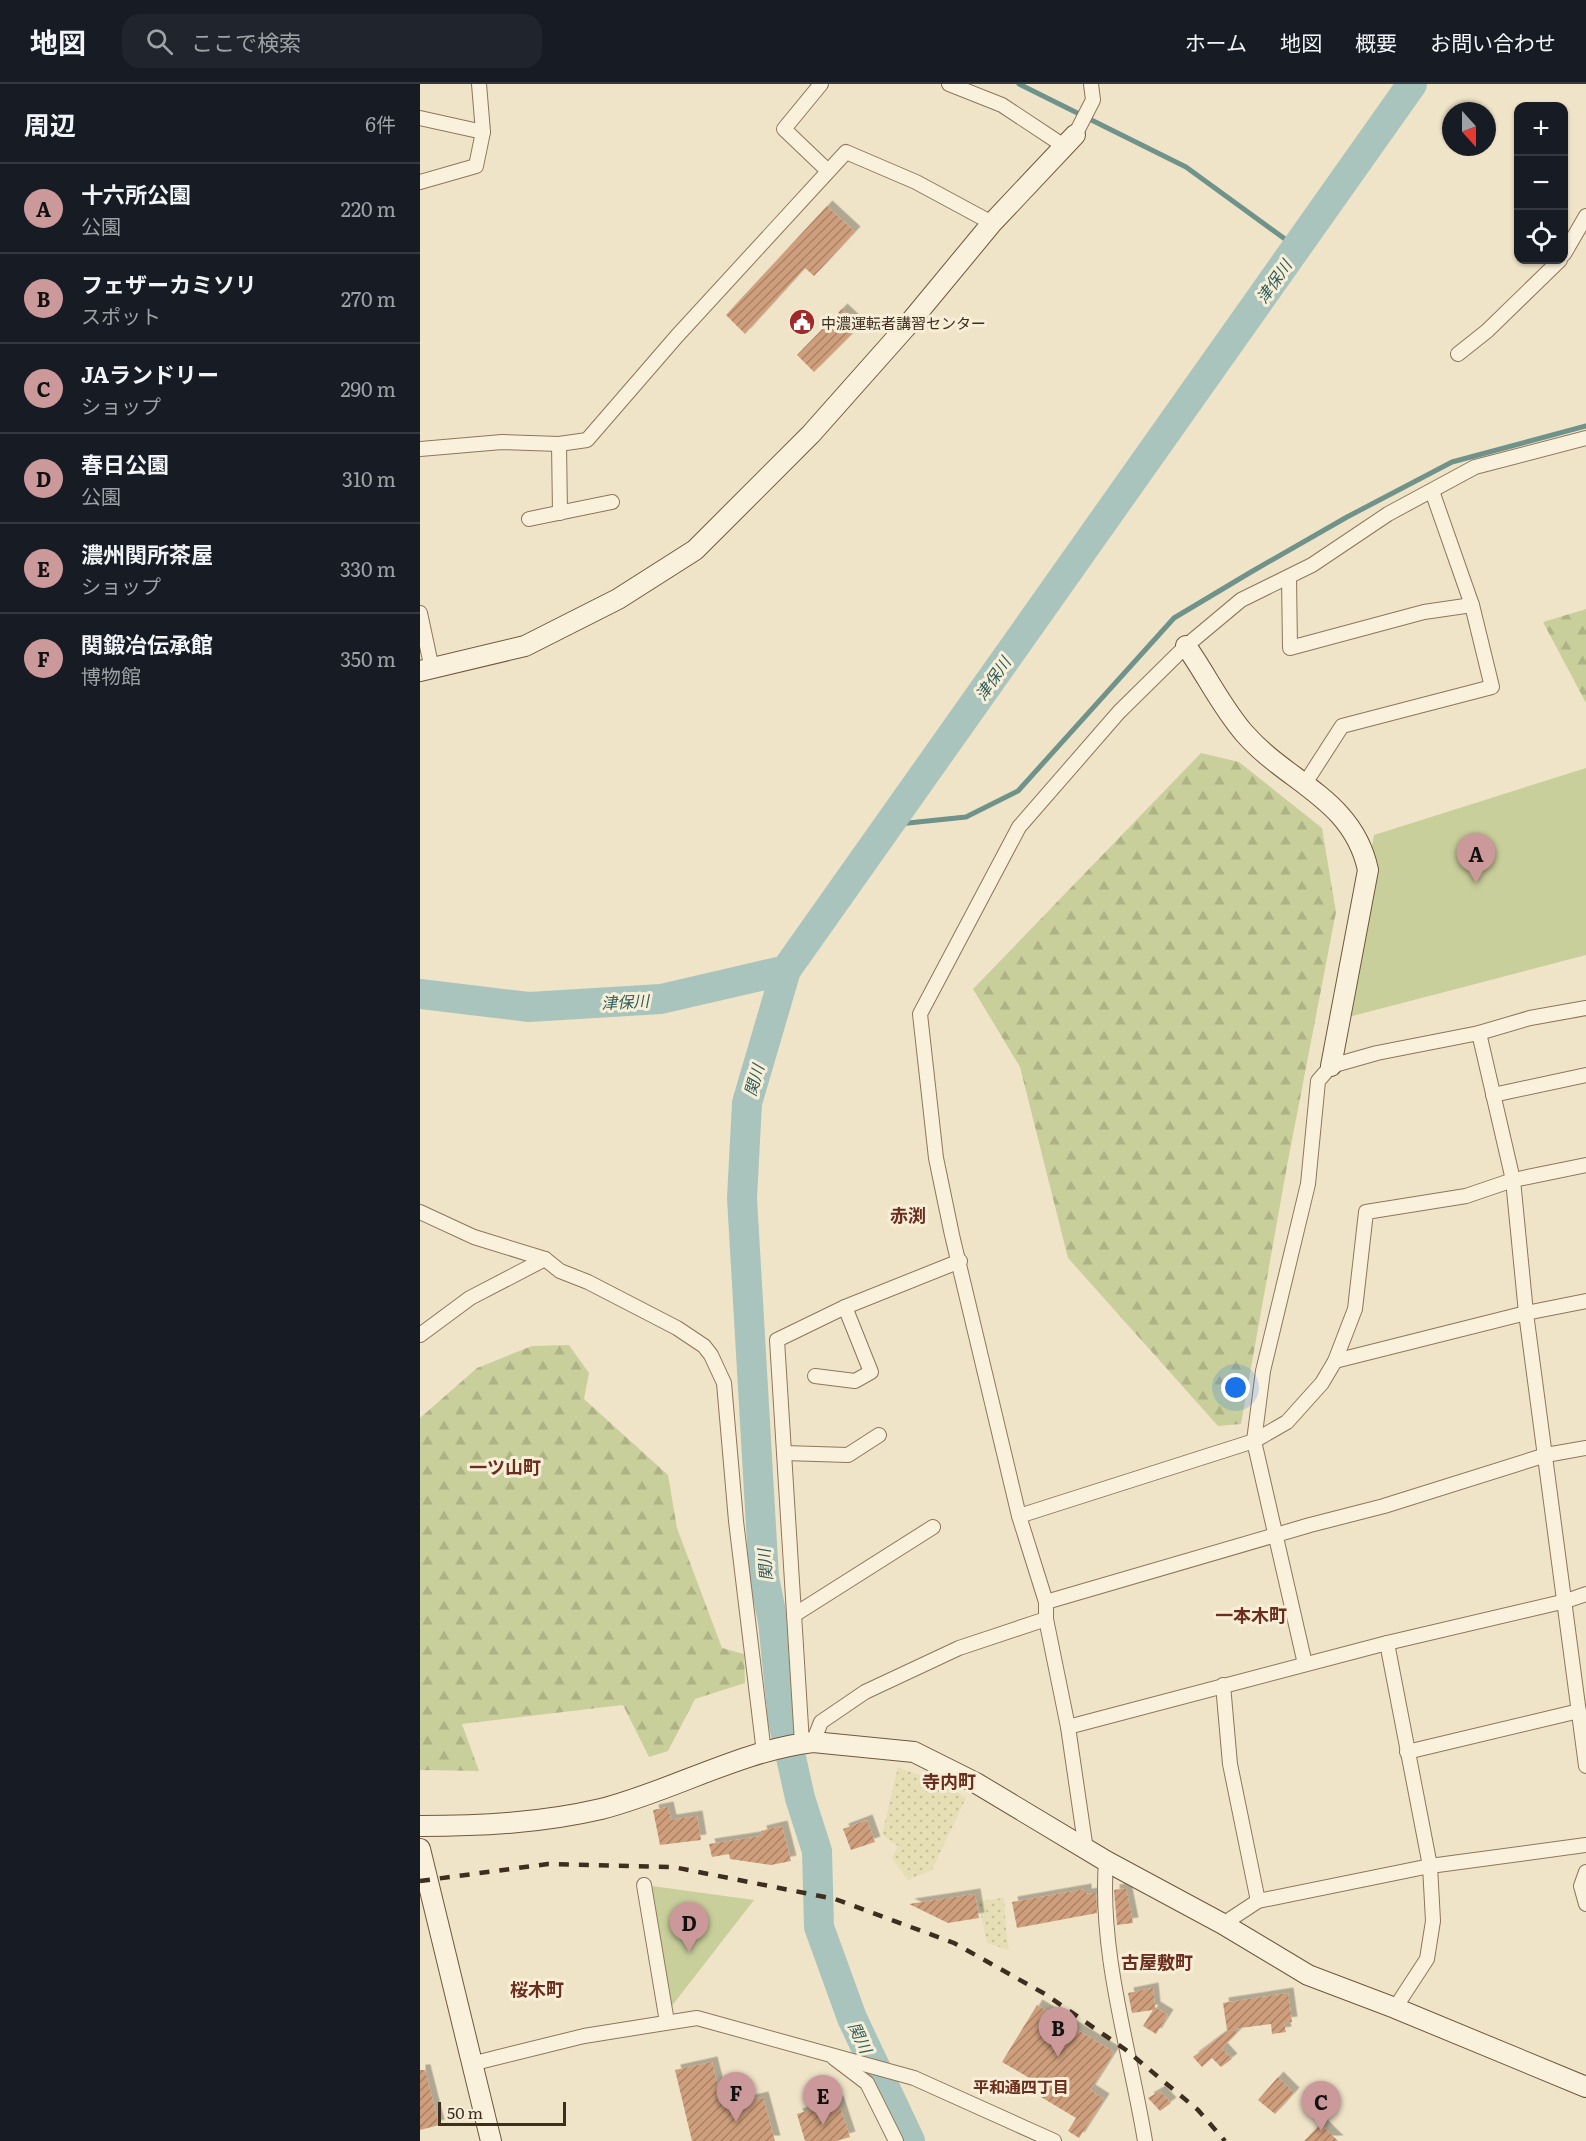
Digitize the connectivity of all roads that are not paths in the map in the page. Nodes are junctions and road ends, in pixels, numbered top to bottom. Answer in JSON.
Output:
{"nodes":[{"id":1,"x":479,"y":84,"type":"edge"},
{"id":2,"x":821,"y":84,"type":"edge"},
{"id":3,"x":949,"y":84,"type":"edge"},
{"id":4,"x":1091,"y":84,"type":"edge"},
{"id":5,"x":420,"y":118,"type":"edge"},
{"id":6,"x":483,"y":132,"type":"junction"},
{"id":7,"x":1070,"y":141,"type":"junction"},
{"id":8,"x":828,"y":171,"type":"junction"},
{"id":9,"x":420,"y":182,"type":"edge"},
{"id":10,"x":1586,"y":216,"type":"edge"},
{"id":11,"x":992,"y":223,"type":"junction"},
{"id":12,"x":1568,"y":246,"type":"edge"},
{"id":13,"x":1556,"y":264,"type":"edge"},
{"id":14,"x":1458,"y":354,"type":"dead end"},
{"id":15,"x":1586,"y":438,"type":"edge"},
{"id":16,"x":559,"y":444,"type":"junction"},
{"id":17,"x":420,"y":449,"type":"edge"},
{"id":18,"x":1432,"y":491,"type":"junction"},
{"id":19,"x":612,"y":502,"type":"dead end"},
{"id":20,"x":560,"y":513,"type":"junction"},
{"id":21,"x":529,"y":519,"type":"dead end"},
{"id":22,"x":1289,"y":576,"type":"junction"},
{"id":23,"x":1472,"y":605,"type":"junction"},
{"id":24,"x":420,"y":613,"type":"edge"},
{"id":25,"x":1186,"y":646,"type":"junction"},
{"id":26,"x":426,"y":670,"type":"edge"},
{"id":27,"x":1304,"y":784,"type":"junction"},
{"id":28,"x":1586,"y":1008,"type":"edge"},
{"id":29,"x":1479,"y":1033,"type":"junction"},
{"id":30,"x":1331,"y":1066,"type":"junction"},
{"id":31,"x":1586,"y":1076,"type":"edge"},
{"id":32,"x":1493,"y":1095,"type":"junction"},
{"id":33,"x":1586,"y":1165,"type":"edge"},
{"id":34,"x":1513,"y":1180,"type":"junction"},
{"id":35,"x":420,"y":1212,"type":"edge"},
{"id":36,"x":545,"y":1259,"type":"junction"},
{"id":37,"x":960,"y":1261,"type":"junction"},
{"id":38,"x":1586,"y":1301,"type":"edge"},
{"id":39,"x":845,"y":1307,"type":"junction"},
{"id":40,"x":1526,"y":1313,"type":"junction"},
{"id":41,"x":420,"y":1335,"type":"edge"},
{"id":42,"x":1335,"y":1361,"type":"junction"},
{"id":43,"x":815,"y":1376,"type":"dead end"},
{"id":44,"x":879,"y":1435,"type":"dead end"},
{"id":45,"x":1254,"y":1441,"type":"junction"},
{"id":46,"x":1586,"y":1448,"type":"edge"},
{"id":47,"x":784,"y":1453,"type":"junction"},
{"id":48,"x":1546,"y":1455,"type":"junction"},
{"id":49,"x":1019,"y":1516,"type":"junction"},
{"id":50,"x":933,"y":1527,"type":"dead end"},
{"id":51,"x":1274,"y":1535,"type":"junction"},
{"id":52,"x":1586,"y":1594,"type":"edge"},
{"id":53,"x":1566,"y":1601,"type":"junction"},
{"id":54,"x":1046,"y":1602,"type":"junction"},
{"id":55,"x":794,"y":1615,"type":"junction"},
{"id":56,"x":1047,"y":1619,"type":"junction"},
{"id":57,"x":1387,"y":1643,"type":"junction"},
{"id":58,"x":1305,"y":1664,"type":"junction"},
{"id":59,"x":1223,"y":1685,"type":"junction"},
{"id":60,"x":1579,"y":1711,"type":"junction"},
{"id":61,"x":1068,"y":1727,"type":"junction"},
{"id":62,"x":808,"y":1743,"type":"junction"},
{"id":63,"x":1407,"y":1752,"type":"junction"},
{"id":64,"x":764,"y":1753,"type":"junction"},
{"id":65,"x":1586,"y":1766,"type":"edge"},
{"id":66,"x":420,"y":1826,"type":"edge"},
{"id":67,"x":1586,"y":1845,"type":"edge"},
{"id":68,"x":420,"y":1849,"type":"edge"},
{"id":69,"x":1086,"y":1850,"type":"junction"},
{"id":70,"x":1106,"y":1861,"type":"junction"},
{"id":71,"x":1430,"y":1866,"type":"junction"},
{"id":72,"x":1586,"y":1872,"type":"edge"},
{"id":73,"x":645,"y":1885,"type":"dead end"},
{"id":74,"x":1258,"y":1901,"type":"junction"},
{"id":75,"x":1586,"y":1904,"type":"edge"},
{"id":76,"x":1222,"y":1924,"type":"junction"},
{"id":77,"x":1395,"y":2008,"type":"junction"},
{"id":78,"x":667,"y":2022,"type":"junction"},
{"id":79,"x":831,"y":2055,"type":"junction"},
{"id":80,"x":471,"y":2064,"type":"junction"},
{"id":81,"x":1586,"y":2087,"type":"edge"},
{"id":82,"x":491,"y":2141,"type":"edge"},
{"id":83,"x":896,"y":2141,"type":"edge"},
{"id":84,"x":1054,"y":2141,"type":"edge"},
{"id":85,"x":1145,"y":2141,"type":"edge"}],
"edges":[{"from":1,"to":6,"type":"street"},
{"from":2,"to":8,"type":"street"},
{"from":3,"to":7,"type":"street"},
{"from":4,"to":7,"type":"street"},
{"from":5,"to":6,"type":"street"},
{"from":6,"to":9,"type":"street"},
{"from":7,"to":11,"type":"street"},
{"from":8,"to":11,"type":"street"},
{"from":8,"to":16,"type":"street"},
{"from":10,"to":12,"type":"street"},
{"from":11,"to":26,"type":"street"},
{"from":13,"to":14,"type":"street"},
{"from":15,"to":18,"type":"street"},
{"from":16,"to":17,"type":"street"},
{"from":16,"to":20,"type":"street"},
{"from":18,"to":22,"type":"street"},
{"from":18,"to":23,"type":"street"},
{"from":19,"to":20,"type":"street"},
{"from":20,"to":21,"type":"street"},
{"from":22,"to":23,"type":"street"},
{"from":22,"to":25,"type":"street"},
{"from":23,"to":27,"type":"street"},
{"from":24,"to":26,"type":"street"},
{"from":25,"to":27,"type":"street"},
{"from":25,"to":37,"type":"street"},
{"from":27,"to":30,"type":"street"},
{"from":28,"to":29,"type":"street"},
{"from":29,"to":30,"type":"street"},
{"from":29,"to":32,"type":"street"},
{"from":30,"to":45,"type":"street"},
{"from":31,"to":32,"type":"street"},
{"from":32,"to":34,"type":"street"},
{"from":33,"to":34,"type":"street"},
{"from":34,"to":40,"type":"street"},
{"from":34,"to":42,"type":"street"},
{"from":35,"to":36,"type":"street"},
{"from":36,"to":41,"type":"street"},
{"from":36,"to":64,"type":"street"},
{"from":37,"to":39,"type":"street"},
{"from":37,"to":49,"type":"street"},
{"from":38,"to":40,"type":"street"},
{"from":39,"to":43,"type":"street"},
{"from":39,"to":47,"type":"street"},
{"from":40,"to":42,"type":"street"},
{"from":40,"to":48,"type":"street"},
{"from":42,"to":45,"type":"street"},
{"from":44,"to":47,"type":"street"},
{"from":45,"to":49,"type":"street"},
{"from":45,"to":51,"type":"street"},
{"from":46,"to":48,"type":"street"},
{"from":47,"to":55,"type":"street"},
{"from":48,"to":51,"type":"street"},
{"from":48,"to":53,"type":"street"},
{"from":49,"to":54,"type":"street"},
{"from":50,"to":55,"type":"street"},
{"from":51,"to":54,"type":"street"},
{"from":51,"to":58,"type":"street"},
{"from":52,"to":53,"type":"street"},
{"from":53,"to":57,"type":"street"},
{"from":53,"to":60,"type":"street"},
{"from":54,"to":56,"type":"street"},
{"from":55,"to":62,"type":"street"},
{"from":56,"to":61,"type":"street"},
{"from":56,"to":62,"type":"street"},
{"from":57,"to":58,"type":"street"},
{"from":57,"to":63,"type":"street"},
{"from":58,"to":59,"type":"street"},
{"from":59,"to":61,"type":"street"},
{"from":59,"to":74,"type":"street"},
{"from":60,"to":63,"type":"street"},
{"from":60,"to":65,"type":"street"},
{"from":61,"to":69,"type":"street"},
{"from":62,"to":64,"type":"street"},
{"from":62,"to":69,"type":"street"},
{"from":63,"to":71,"type":"street"},
{"from":64,"to":66,"type":"street"},
{"from":67,"to":71,"type":"street"},
{"from":68,"to":80,"type":"street"},
{"from":69,"to":70,"type":"street"},
{"from":70,"to":76,"type":"street"},
{"from":70,"to":85,"type":"street"},
{"from":71,"to":74,"type":"street"},
{"from":71,"to":77,"type":"street"},
{"from":72,"to":75,"type":"street"},
{"from":73,"to":78,"type":"street"},
{"from":74,"to":76,"type":"street"},
{"from":76,"to":77,"type":"street"},
{"from":77,"to":81,"type":"street"},
{"from":78,"to":79,"type":"street"},
{"from":78,"to":80,"type":"street"},
{"from":79,"to":83,"type":"street"},
{"from":79,"to":84,"type":"street"},
{"from":80,"to":82,"type":"street"}]}
